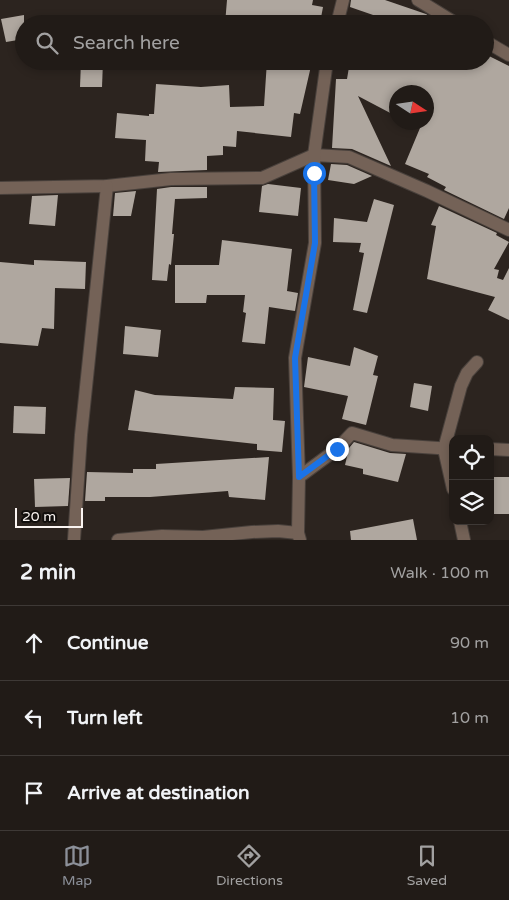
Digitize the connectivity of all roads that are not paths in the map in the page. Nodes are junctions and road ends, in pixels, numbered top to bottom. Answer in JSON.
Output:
{"nodes":[{"id":1,"x":343,"y":0,"type":"edge"},
{"id":2,"x":418,"y":0,"type":"edge"},
{"id":3,"x":339,"y":15,"type":"edge"},
{"id":4,"x":442,"y":15,"type":"edge"},
{"id":5,"x":494,"y":46,"type":"edge"},
{"id":6,"x":509,"y":55,"type":"edge"},
{"id":7,"x":326,"y":70,"type":"edge"},
{"id":8,"x":314,"y":155,"type":"junction"},
{"id":9,"x":107,"y":186,"type":"junction"},
{"id":10,"x":0,"y":188,"type":"edge"},
{"id":11,"x":509,"y":230,"type":"edge"},
{"id":12,"x":477,"y":362,"type":"dead end"},
{"id":13,"x":448,"y":449,"type":"edge"},
{"id":14,"x":494,"y":449,"type":"edge"},
{"id":15,"x":509,"y":450,"type":"edge"},
{"id":16,"x":299,"y":477,"type":"junction"},
{"id":17,"x":452,"y":480,"type":"edge"},
{"id":18,"x":461,"y":525,"type":"edge"},
{"id":19,"x":299,"y":536,"type":"edge"},
{"id":20,"x":74,"y":540,"type":"edge"},
{"id":21,"x":118,"y":540,"type":"edge"},
{"id":22,"x":464,"y":540,"type":"edge"}],
"edges":[{"from":1,"to":3,"type":"street"},
{"from":2,"to":4,"type":"street"},
{"from":5,"to":6,"type":"street"},
{"from":7,"to":8,"type":"street"},
{"from":8,"to":9,"type":"street"},
{"from":8,"to":11,"type":"street"},
{"from":8,"to":16,"type":"street"},
{"from":9,"to":10,"type":"street"},
{"from":9,"to":20,"type":"street"},
{"from":12,"to":13,"type":"street"},
{"from":13,"to":16,"type":"street"},
{"from":13,"to":17,"type":"street"},
{"from":14,"to":15,"type":"street"},
{"from":16,"to":19,"type":"street"},
{"from":18,"to":22,"type":"street"},
{"from":19,"to":21,"type":"street"}]}
